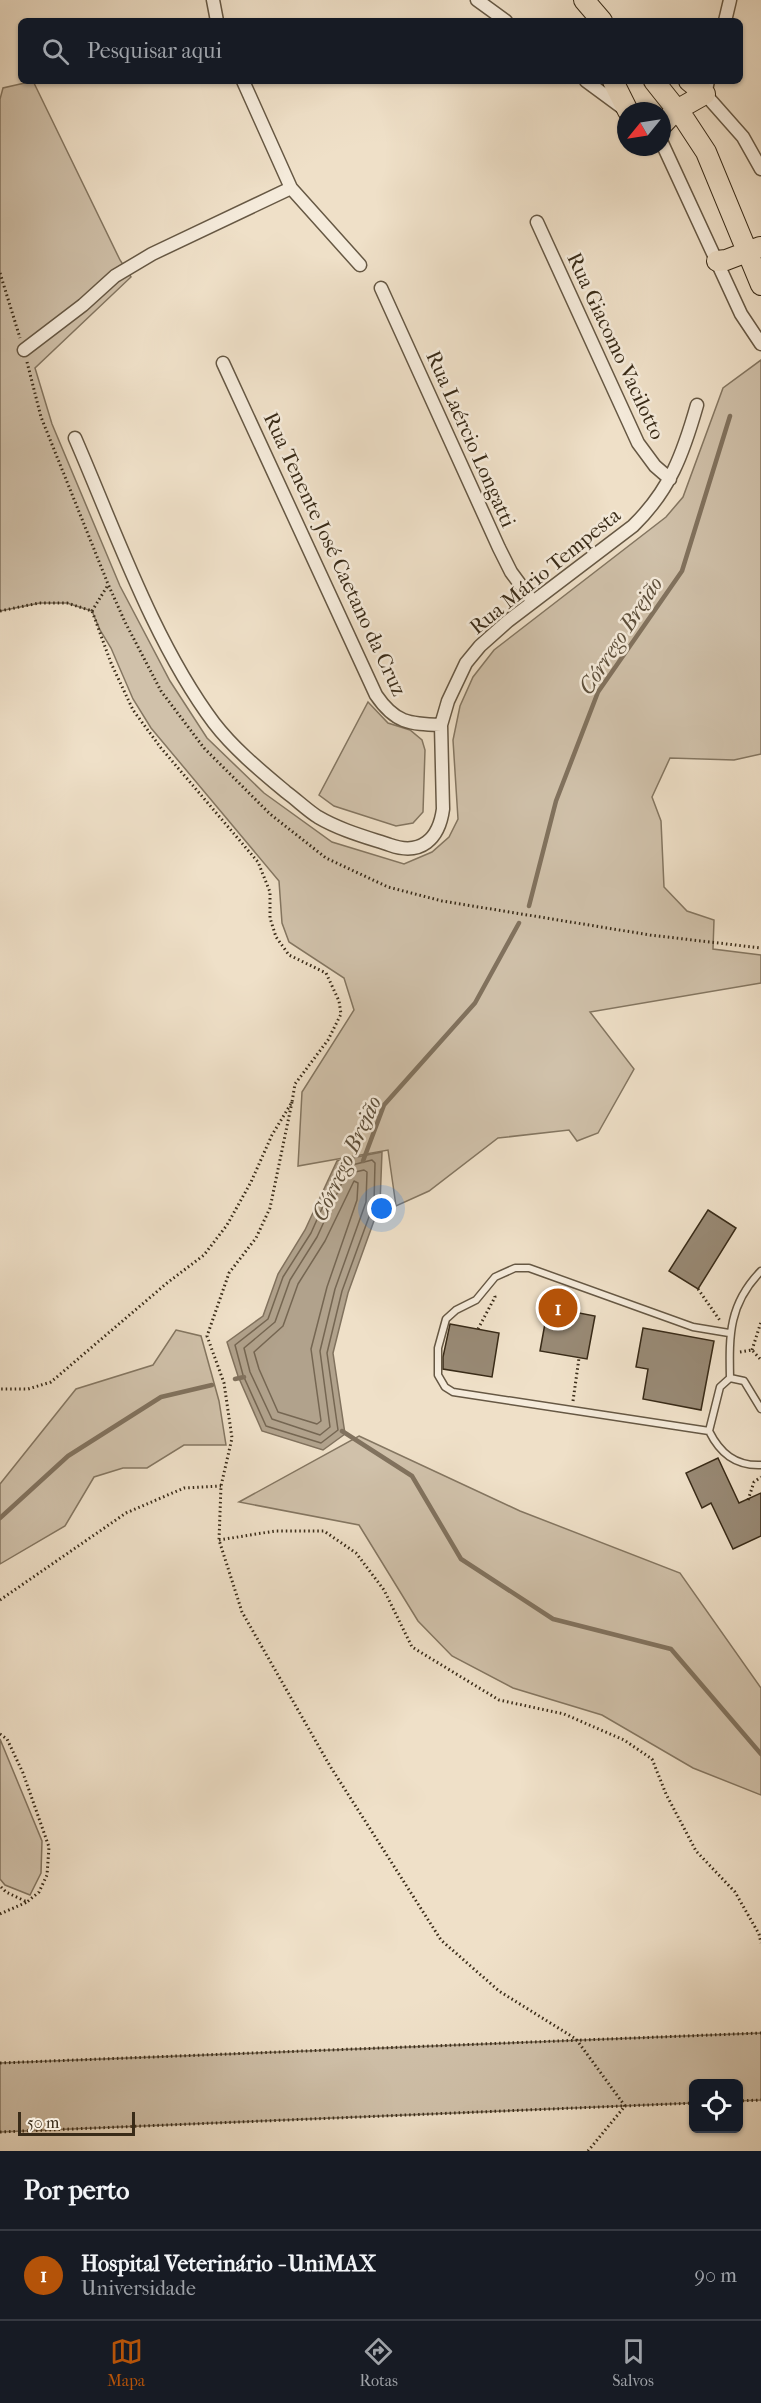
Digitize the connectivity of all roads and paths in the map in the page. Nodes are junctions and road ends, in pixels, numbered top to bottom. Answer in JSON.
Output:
{"nodes":[{"id":1,"x":213,"y":0,"type":"edge"},
{"id":2,"x":477,"y":0,"type":"edge"},
{"id":3,"x":574,"y":0,"type":"edge"},
{"id":4,"x":584,"y":0,"type":"edge"},
{"id":5,"x":730,"y":0,"type":"edge"},
{"id":6,"x":216,"y":18,"type":"edge"},
{"id":7,"x":502,"y":18,"type":"edge"},
{"id":8,"x":594,"y":18,"type":"edge"},
{"id":9,"x":595,"y":18,"type":"edge"},
{"id":10,"x":725,"y":18,"type":"edge"},
{"id":11,"x":244,"y":84,"type":"edge"},
{"id":12,"x":590,"y":84,"type":"edge"},
{"id":13,"x":614,"y":84,"type":"edge"},
{"id":14,"x":656,"y":84,"type":"edge"},
{"id":15,"x":701,"y":85,"type":"edge"},
{"id":16,"x":623,"y":102,"type":"edge"},
{"id":17,"x":617,"y":104,"type":"edge"},
{"id":18,"x":677,"y":109,"type":"junction"},
{"id":19,"x":671,"y":115,"type":"edge"},
{"id":20,"x":668,"y":156,"type":"edge"},
{"id":21,"x":761,"y":169,"type":"edge"},
{"id":22,"x":291,"y":188,"type":"junction"},
{"id":23,"x":537,"y":222,"type":"dead end"},
{"id":24,"x":754,"y":254,"type":"edge"},
{"id":25,"x":360,"y":265,"type":"dead end"},
{"id":26,"x":720,"y":267,"type":"junction"},
{"id":27,"x":0,"y":273,"type":"edge"},
{"id":28,"x":761,"y":285,"type":"edge"},
{"id":29,"x":381,"y":288,"type":"dead end"},
{"id":30,"x":761,"y":344,"type":"edge"},
{"id":31,"x":24,"y":350,"type":"junction"},
{"id":32,"x":223,"y":363,"type":"dead end"},
{"id":33,"x":697,"y":405,"type":"dead end"},
{"id":34,"x":75,"y":438,"type":"dead end"},
{"id":35,"x":670,"y":479,"type":"junction"},
{"id":36,"x":108,"y":585,"type":"junction"},
{"id":37,"x":533,"y":602,"type":"junction"},
{"id":38,"x":0,"y":611,"type":"edge"},
{"id":39,"x":92,"y":611,"type":"junction"},
{"id":40,"x":441,"y":725,"type":"junction"},
{"id":41,"x":761,"y":948,"type":"edge"},
{"id":42,"x":292,"y":1102,"type":"junction"},
{"id":43,"x":761,"y":1271,"type":"edge"},
{"id":44,"x":555,"y":1277,"type":"junction"},
{"id":45,"x":491,"y":1282,"type":"junction"},
{"id":46,"x":698,"y":1289,"type":"dead end"},
{"id":47,"x":554,"y":1308,"type":"dead end"},
{"id":48,"x":761,"y":1322,"type":"edge"},
{"id":49,"x":478,"y":1329,"type":"dead end"},
{"id":50,"x":729,"y":1333,"type":"junction"},
{"id":51,"x":752,"y":1350,"type":"dead end"},
{"id":52,"x":579,"y":1358,"type":"dead end"},
{"id":53,"x":730,"y":1377,"type":"junction"},
{"id":54,"x":0,"y":1389,"type":"edge"},
{"id":55,"x":761,"y":1408,"type":"edge"},
{"id":56,"x":572,"y":1409,"type":"junction"},
{"id":57,"x":709,"y":1431,"type":"junction"},
{"id":58,"x":761,"y":1465,"type":"edge"},
{"id":59,"x":761,"y":1477,"type":"edge"},
{"id":60,"x":221,"y":1486,"type":"junction"},
{"id":61,"x":748,"y":1500,"type":"dead end"},
{"id":62,"x":219,"y":1540,"type":"junction"},
{"id":63,"x":0,"y":1600,"type":"edge"},
{"id":64,"x":0,"y":1734,"type":"edge"},
{"id":65,"x":0,"y":1886,"type":"edge"},
{"id":66,"x":27,"y":1902,"type":"junction"},
{"id":67,"x":0,"y":1914,"type":"edge"},
{"id":68,"x":761,"y":1943,"type":"edge"},
{"id":69,"x":761,"y":2033,"type":"edge"},
{"id":70,"x":576,"y":2039,"type":"junction"},
{"id":71,"x":0,"y":2063,"type":"edge"},
{"id":72,"x":761,"y":2100,"type":"edge"},
{"id":73,"x":743,"y":2101,"type":"edge"},
{"id":74,"x":689,"y":2103,"type":"edge"},
{"id":75,"x":625,"y":2106,"type":"junction"},
{"id":76,"x":0,"y":2132,"type":"edge"},
{"id":77,"x":588,"y":2151,"type":"edge"}],
"edges":[{"from":1,"to":6,"type":"street"},
{"from":2,"to":7,"type":"street"},
{"from":3,"to":8,"type":"main road"},
{"from":4,"to":9,"type":"main road"},
{"from":5,"to":10,"type":"street"},
{"from":11,"to":22,"type":"street"},
{"from":12,"to":17,"type":"street"},
{"from":13,"to":16,"type":"main road"},
{"from":14,"to":18,"type":"main road"},
{"from":15,"to":18,"type":"main road"},
{"from":15,"to":21,"type":"street"},
{"from":18,"to":19,"type":"main road"},
{"from":18,"to":24,"type":"main road"},
{"from":20,"to":26,"type":"street"},
{"from":22,"to":25,"type":"street"},
{"from":22,"to":31,"type":"street"},
{"from":23,"to":35,"type":"street","name":"Rua Giacomo Vacilotto"},
{"from":24,"to":26,"type":"main road"},
{"from":24,"to":28,"type":"main road"},
{"from":26,"to":30,"type":"street"},
{"from":27,"to":31,"type":"path"},
{"from":29,"to":37,"type":"street","name":"Rua Laércio Longatti"},
{"from":31,"to":36,"type":"path"},
{"from":32,"to":40,"type":"street","name":"Rua Tenente José Caetano da Cruz"},
{"from":33,"to":35,"type":"street","name":"Rua Mário Tempesta"},
{"from":34,"to":40,"type":"street","name":"Rua Mário Tempesta"},
{"from":35,"to":37,"type":"street","name":"Rua Mário Tempesta"},
{"from":36,"to":39,"type":"path"},
{"from":36,"to":41,"type":"path"},
{"from":37,"to":40,"type":"street","name":"Rua Mário Tempesta"},
{"from":38,"to":39,"type":"path"},
{"from":39,"to":42,"type":"path"},
{"from":42,"to":54,"type":"path"},
{"from":42,"to":60,"type":"path"},
{"from":43,"to":50,"type":"lane"},
{"from":44,"to":45,"type":"lane"},
{"from":44,"to":47,"type":"path"},
{"from":44,"to":50,"type":"lane"},
{"from":45,"to":49,"type":"path"},
{"from":45,"to":56,"type":"lane"},
{"from":46,"to":50,"type":"path"},
{"from":48,"to":51,"type":"path"},
{"from":50,"to":53,"type":"lane"},
{"from":52,"to":56,"type":"path"},
{"from":53,"to":55,"type":"lane"},
{"from":53,"to":57,"type":"lane"},
{"from":56,"to":57,"type":"lane"},
{"from":57,"to":58,"type":"lane"},
{"from":59,"to":61,"type":"path"},
{"from":60,"to":62,"type":"path"},
{"from":60,"to":63,"type":"path"},
{"from":62,"to":68,"type":"path"},
{"from":62,"to":70,"type":"path"},
{"from":64,"to":66,"type":"path"},
{"from":65,"to":66,"type":"path"},
{"from":66,"to":67,"type":"path"},
{"from":69,"to":70,"type":"path"},
{"from":70,"to":71,"type":"path"},
{"from":70,"to":75,"type":"path"},
{"from":72,"to":73,"type":"path"},
{"from":74,"to":75,"type":"path"},
{"from":75,"to":76,"type":"path"},
{"from":75,"to":77,"type":"path"}]}
